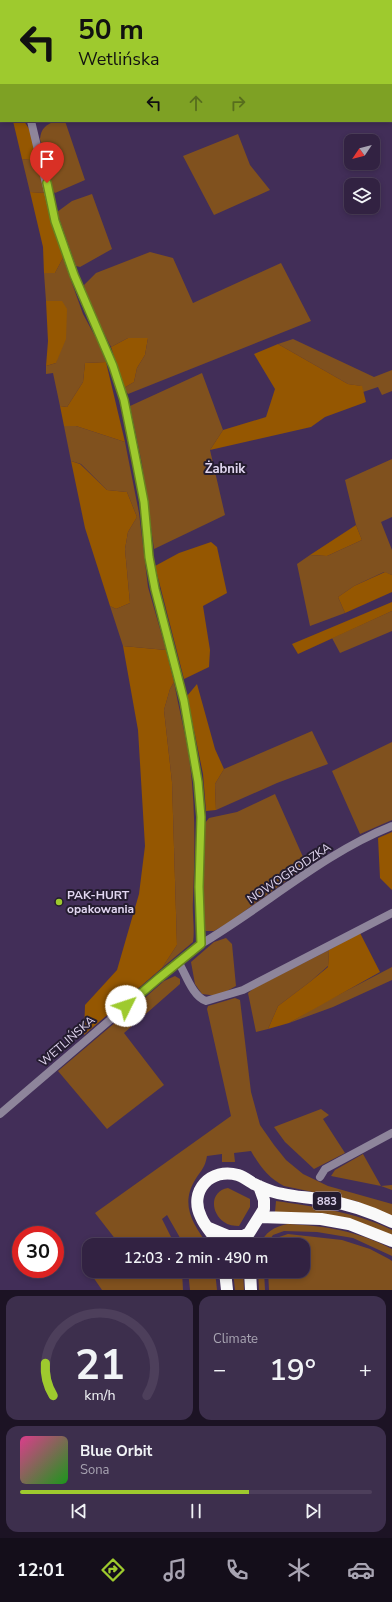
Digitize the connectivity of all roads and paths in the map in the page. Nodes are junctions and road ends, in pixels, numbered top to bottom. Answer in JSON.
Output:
{"nodes":[{"id":1,"x":31,"y":122,"type":"edge"},
{"id":2,"x":392,"y":826,"type":"edge"},
{"id":3,"x":392,"y":913,"type":"edge"},
{"id":4,"x":201,"y":944,"type":"junction"},
{"id":5,"x":179,"y":963,"type":"junction"},
{"id":6,"x":0,"y":1114,"type":"edge"},
{"id":7,"x":392,"y":1133,"type":"edge"},
{"id":8,"x":320,"y":1177,"type":"dead end"},
{"id":9,"x":259,"y":1186,"type":"junction"},
{"id":10,"x":260,"y":1217,"type":"junction"},
{"id":11,"x":392,"y":1222,"type":"edge"},
{"id":12,"x":208,"y":1228,"type":"junction"},
{"id":13,"x":215,"y":1238,"type":"edge"},
{"id":14,"x":247,"y":1238,"type":"edge"},
{"id":15,"x":250,"y":1238,"type":"edge"},
{"id":16,"x":392,"y":1242,"type":"edge"},
{"id":17,"x":226,"y":1278,"type":"edge"},
{"id":18,"x":250,"y":1278,"type":"edge"},
{"id":19,"x":228,"y":1290,"type":"edge"},
{"id":20,"x":251,"y":1290,"type":"edge"}],
"edges":[{"from":1,"to":4,"type":"street"},
{"from":2,"to":4,"type":"street","name":"NOWOGRODZKA"},
{"from":3,"to":5,"type":"street"},
{"from":4,"to":5,"type":"street","name":"WETLIŃSKA"},
{"from":5,"to":6,"type":"street","name":"WETLIŃSKA"},
{"from":7,"to":8,"type":"street"},
{"from":9,"to":10,"type":"highway"},
{"from":9,"to":11,"type":"highway","number":"883"},
{"from":9,"to":12,"type":"highway","number":"883"},
{"from":10,"to":15,"type":"highway"},
{"from":10,"to":16,"type":"highway","number":"883"},
{"from":12,"to":13,"type":"highway","number":"883"},
{"from":12,"to":14,"type":"highway"},
{"from":17,"to":19,"type":"highway"},
{"from":18,"to":20,"type":"highway"}]}
